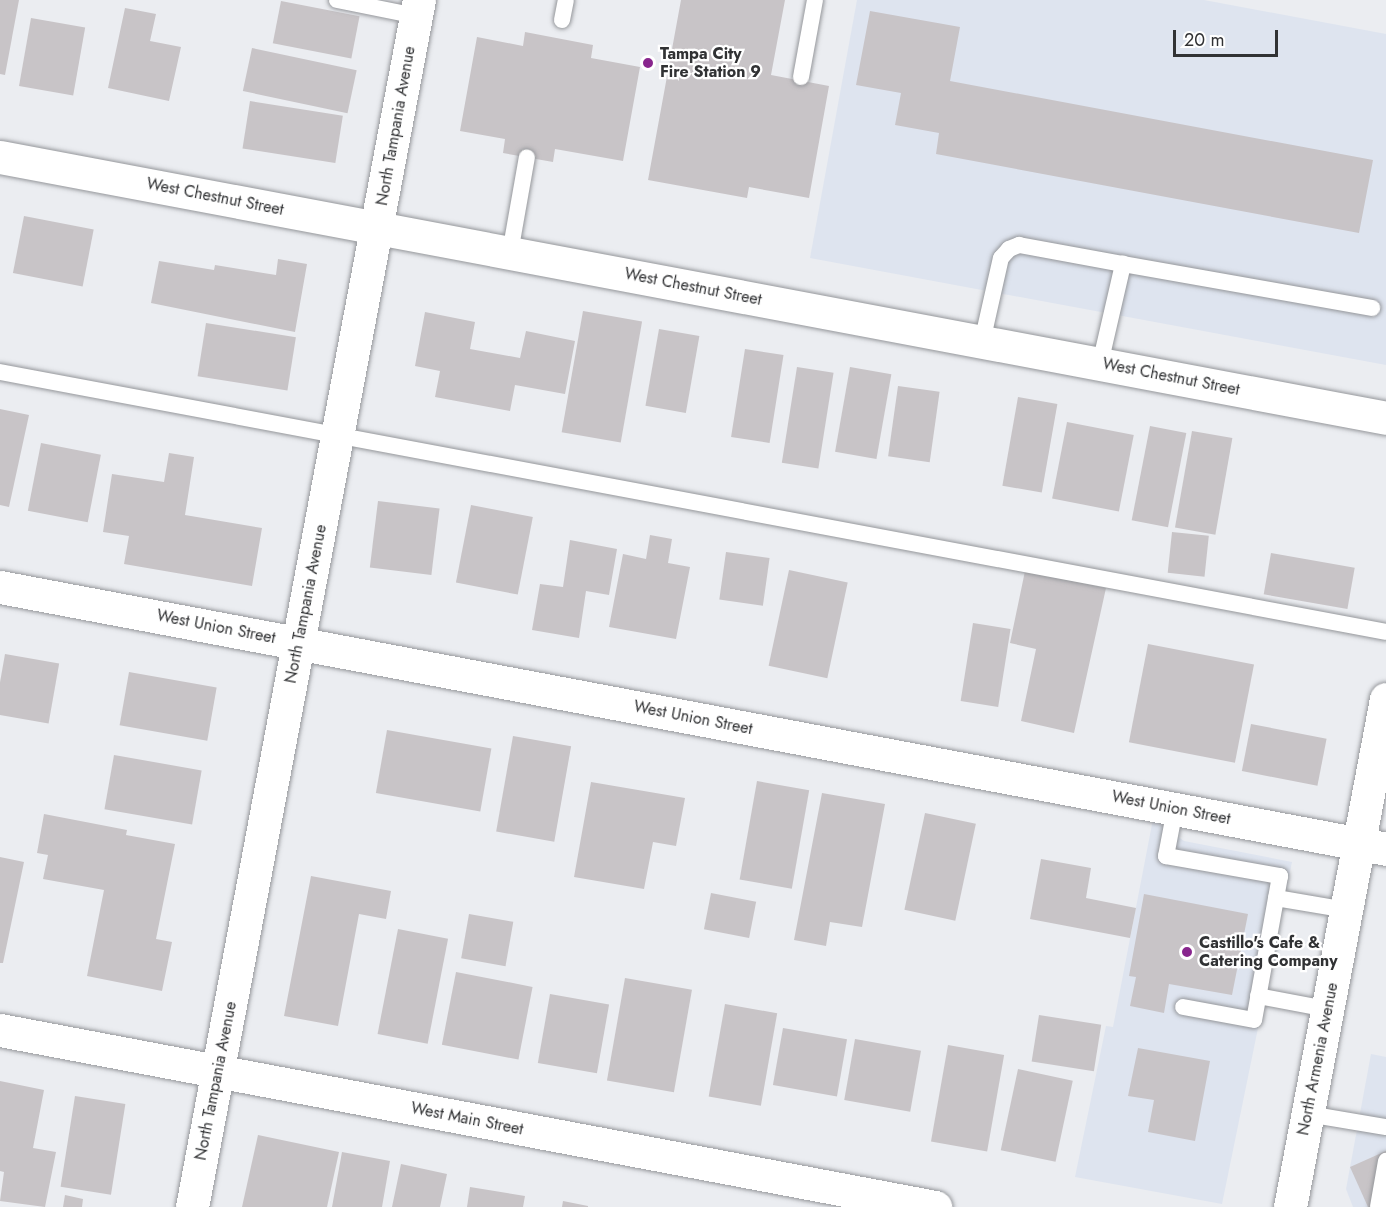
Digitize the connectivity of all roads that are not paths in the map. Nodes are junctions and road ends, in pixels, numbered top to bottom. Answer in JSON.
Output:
{"nodes":[{"id":1,"x":337,"y":0,"type":"edge"},
{"id":2,"x":566,"y":0,"type":"edge"},
{"id":3,"x":815,"y":0,"type":"edge"},
{"id":4,"x":417,"y":8,"type":"edge"},
{"id":5,"x":562,"y":20,"type":"dead end"},
{"id":6,"x":801,"y":77,"type":"dead end"},
{"id":7,"x":0,"y":157,"type":"edge"},
{"id":8,"x":527,"y":157,"type":"dead end"},
{"id":9,"x":377,"y":228,"type":"junction"},
{"id":10,"x":510,"y":253,"type":"junction"},
{"id":11,"x":1123,"y":264,"type":"junction"},
{"id":12,"x":1372,"y":308,"type":"dead end"},
{"id":13,"x":982,"y":342,"type":"junction"},
{"id":14,"x":1100,"y":364,"type":"junction"},
{"id":15,"x":0,"y":372,"type":"edge"},
{"id":16,"x":1386,"y":417,"type":"edge"},
{"id":17,"x":338,"y":436,"type":"junction"},
{"id":18,"x":0,"y":587,"type":"edge"},
{"id":19,"x":1386,"y":632,"type":"edge"},
{"id":20,"x":298,"y":643,"type":"junction"},
{"id":21,"x":1386,"y":699,"type":"edge"},
{"id":22,"x":1174,"y":809,"type":"junction"},
{"id":23,"x":1372,"y":847,"type":"edge"},
{"id":24,"x":1276,"y":898,"type":"junction"},
{"id":25,"x":1346,"y":910,"type":"junction"},
{"id":26,"x":1258,"y":996,"type":"junction"},
{"id":27,"x":1183,"y":1007,"type":"dead end"},
{"id":28,"x":1328,"y":1009,"type":"junction"},
{"id":29,"x":0,"y":1030,"type":"edge"},
{"id":30,"x":218,"y":1071,"type":"junction"},
{"id":31,"x":1308,"y":1114,"type":"junction"},
{"id":32,"x":1386,"y":1127,"type":"edge"},
{"id":33,"x":1386,"y":1161,"type":"edge"},
{"id":34,"x":192,"y":1207,"type":"edge"},
{"id":35,"x":935,"y":1207,"type":"edge"},
{"id":36,"x":1290,"y":1207,"type":"edge"},
{"id":37,"x":1378,"y":1207,"type":"edge"}],
"edges":[{"from":1,"to":4,"type":"lane"},
{"from":2,"to":5,"type":"lane"},
{"from":3,"to":6,"type":"lane"},
{"from":4,"to":9,"type":"street","name":"North Tampania Avenue"},
{"from":7,"to":9,"type":"street","name":"West Chestnut Street"},
{"from":8,"to":10,"type":"lane"},
{"from":9,"to":10,"type":"street","name":"West Chestnut Street"},
{"from":9,"to":17,"type":"street","name":"North Tampania Avenue"},
{"from":10,"to":13,"type":"street","name":"West Chestnut Street"},
{"from":11,"to":12,"type":"lane"},
{"from":11,"to":13,"type":"lane"},
{"from":11,"to":14,"type":"lane"},
{"from":13,"to":14,"type":"street","name":"West Chestnut Street"},
{"from":14,"to":16,"type":"street","name":"West Chestnut Street"},
{"from":15,"to":17,"type":"lane"},
{"from":17,"to":19,"type":"lane"},
{"from":17,"to":20,"type":"street","name":"North Tampania Avenue"},
{"from":18,"to":20,"type":"street","name":"West Union Street"},
{"from":20,"to":22,"type":"street","name":"West Union Street"},
{"from":20,"to":30,"type":"street","name":"North Tampania Avenue"},
{"from":21,"to":23,"type":"street","name":"North Armenia Avenue"},
{"from":22,"to":23,"type":"street","name":"West Union Street"},
{"from":22,"to":24,"type":"lane"},
{"from":23,"to":25,"type":"street","name":"North Armenia Avenue"},
{"from":24,"to":25,"type":"lane"},
{"from":24,"to":26,"type":"lane"},
{"from":25,"to":28,"type":"street","name":"North Armenia Avenue"},
{"from":26,"to":27,"type":"lane"},
{"from":26,"to":28,"type":"lane"},
{"from":28,"to":31,"type":"street","name":"North Armenia Avenue"},
{"from":29,"to":30,"type":"street","name":"West Main Street"},
{"from":30,"to":34,"type":"street","name":"North Tampania Avenue"},
{"from":30,"to":35,"type":"street","name":"West Main Street"},
{"from":31,"to":32,"type":"lane"},
{"from":31,"to":36,"type":"street","name":"North Armenia Avenue"},
{"from":33,"to":37,"type":"lane"}]}
